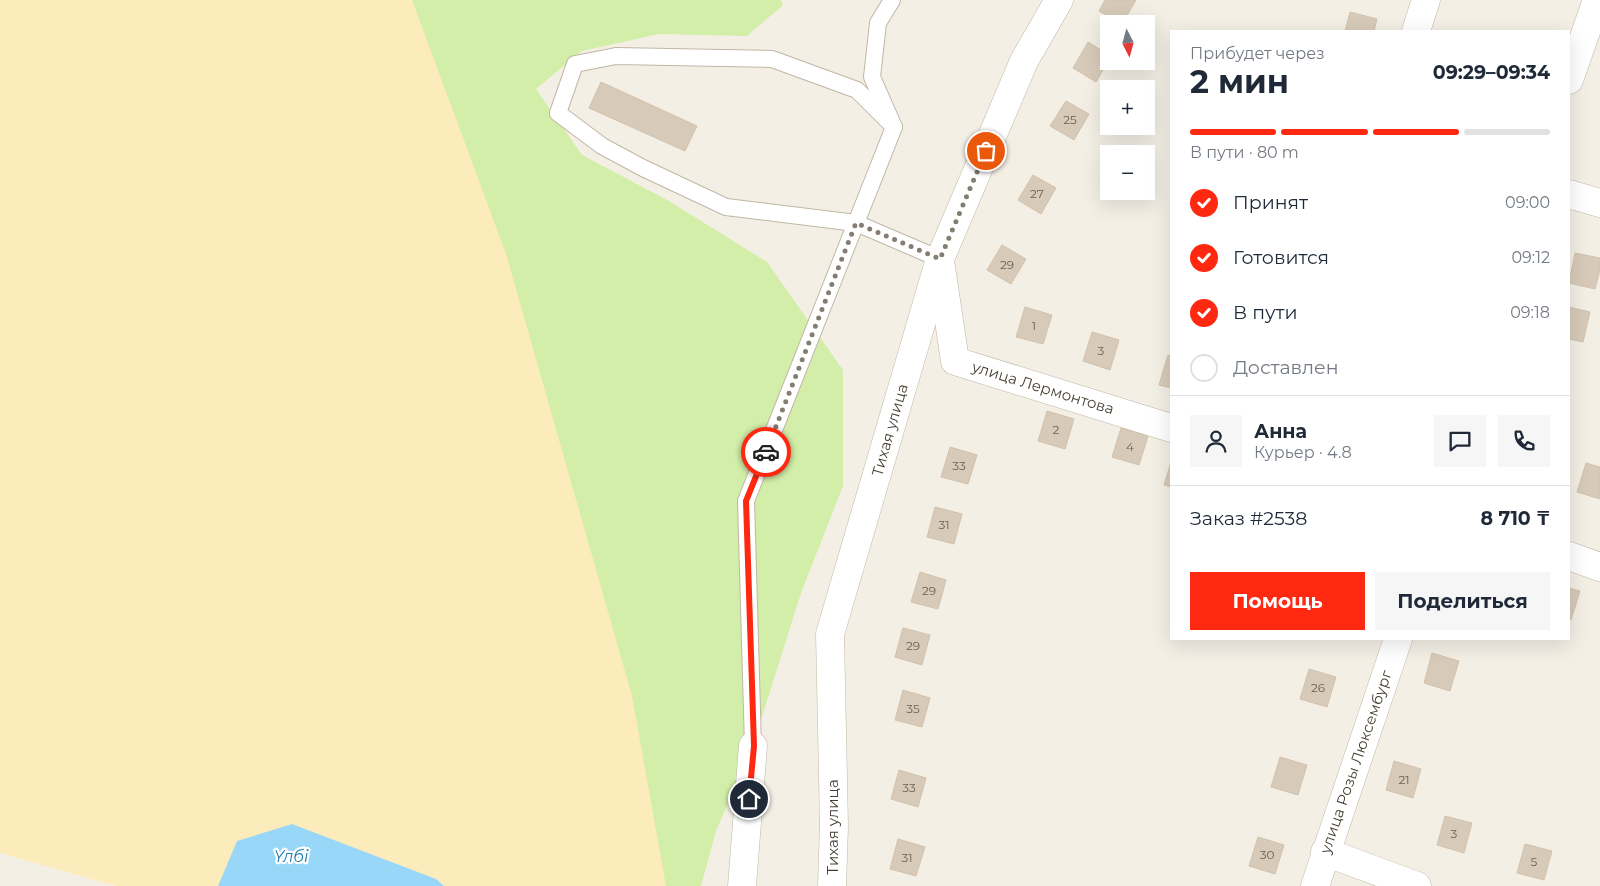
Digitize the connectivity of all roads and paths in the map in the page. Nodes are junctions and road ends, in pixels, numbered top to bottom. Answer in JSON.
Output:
{"nodes":[{"id":1,"x":892,"y":0,"type":"edge"},
{"id":2,"x":1059,"y":0,"type":"edge"},
{"id":3,"x":1426,"y":0,"type":"edge"},
{"id":4,"x":1597,"y":0,"type":"edge"},
{"id":5,"x":1420,"y":30,"type":"edge"},
{"id":6,"x":1570,"y":72,"type":"edge"},
{"id":7,"x":894,"y":127,"type":"junction"},
{"id":8,"x":1570,"y":194,"type":"edge"},
{"id":9,"x":1600,"y":203,"type":"edge"},
{"id":10,"x":856,"y":223,"type":"junction"},
{"id":11,"x":940,"y":259,"type":"junction"},
{"id":12,"x":1170,"y":428,"type":"edge"},
{"id":13,"x":1570,"y":556,"type":"edge"},
{"id":14,"x":1600,"y":566,"type":"edge"},
{"id":15,"x":1398,"y":640,"type":"edge"},
{"id":16,"x":754,"y":746,"type":"joint"},
{"id":17,"x":1325,"y":852,"type":"junction"},
{"id":18,"x":742,"y":886,"type":"edge"},
{"id":19,"x":832,"y":886,"type":"edge"},
{"id":20,"x":1315,"y":886,"type":"edge"},
{"id":21,"x":1417,"y":886,"type":"edge"}],
"edges":[{"from":1,"to":7,"type":"lane"},
{"from":2,"to":11,"type":"street","name":"Тихая улица"},
{"from":3,"to":5,"type":"street"},
{"from":4,"to":6,"type":"street"},
{"from":7,"to":10,"type":"lane"},
{"from":7,"to":10,"type":"lane"},
{"from":8,"to":9,"type":"street"},
{"from":10,"to":11,"type":"lane"},
{"from":10,"to":16,"type":"lane"},
{"from":11,"to":12,"type":"street","name":"улица Лермонтова"},
{"from":11,"to":19,"type":"street","name":"Тихая улица"},
{"from":13,"to":14,"type":"street"},
{"from":15,"to":17,"type":"street","name":"улица Розы Люксембург"},
{"from":16,"to":18,"type":"street"},
{"from":17,"to":20,"type":"street","name":"улица Розы Люксембург"},
{"from":17,"to":21,"type":"street"}]}
